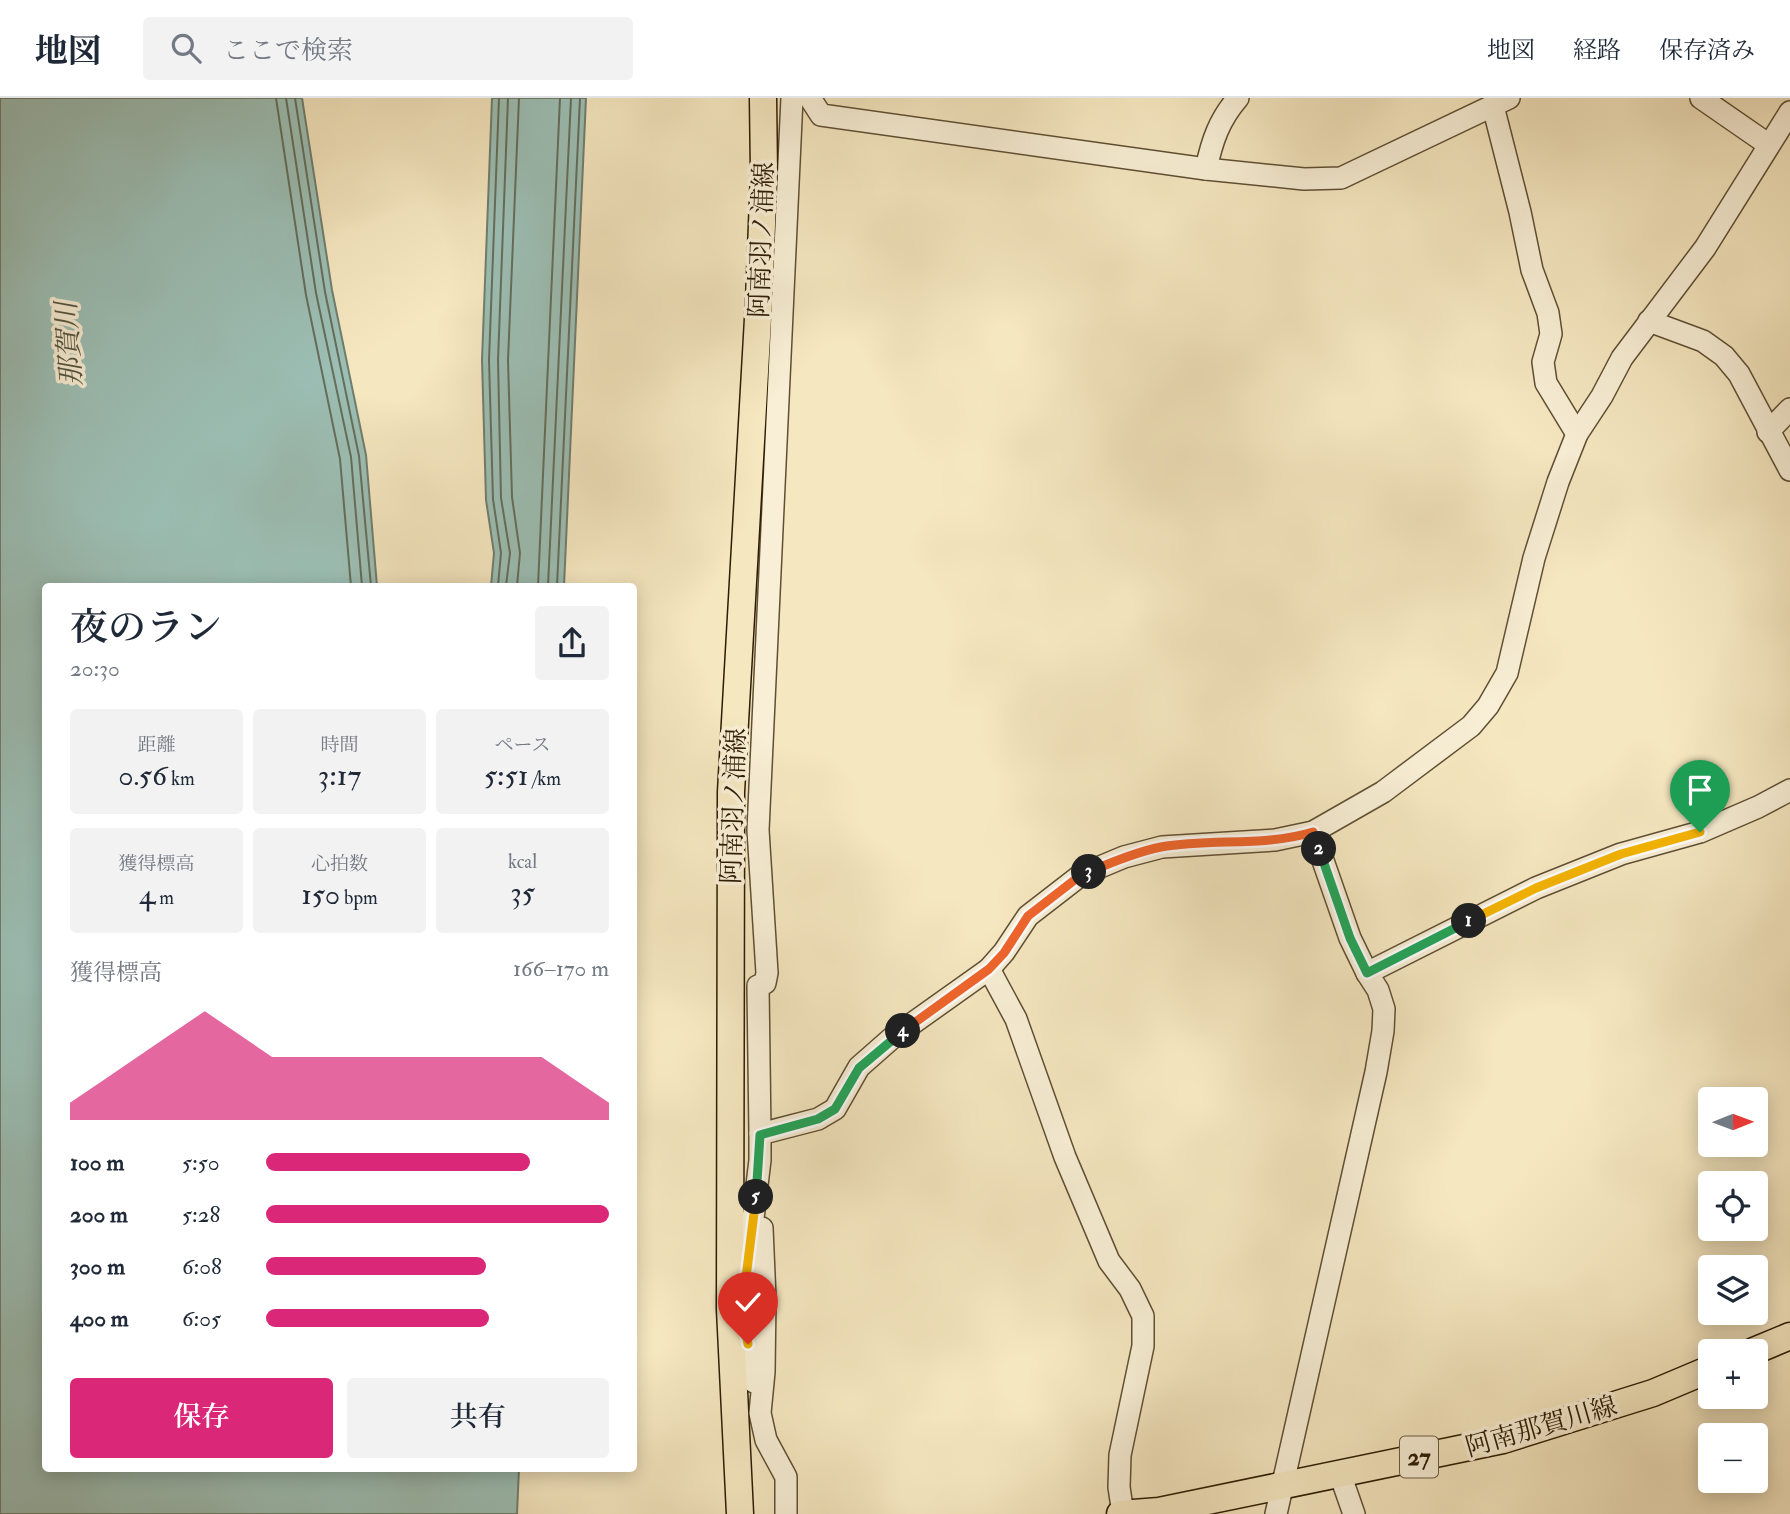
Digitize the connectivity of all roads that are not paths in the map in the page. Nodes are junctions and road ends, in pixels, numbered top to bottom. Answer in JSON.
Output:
{"nodes":[{"id":1,"x":763,"y":98,"type":"edge"},
{"id":2,"x":792,"y":98,"type":"edge"},
{"id":3,"x":810,"y":98,"type":"edge"},
{"id":4,"x":1238,"y":98,"type":"edge"},
{"id":5,"x":1701,"y":98,"type":"edge"},
{"id":6,"x":1501,"y":102,"type":"edge"},
{"id":7,"x":1790,"y":112,"type":"edge"},
{"id":8,"x":1769,"y":145,"type":"junction"},
{"id":9,"x":1206,"y":169,"type":"junction"},
{"id":10,"x":1649,"y":321,"type":"junction"},
{"id":11,"x":1790,"y":409,"type":"edge"},
{"id":12,"x":1768,"y":432,"type":"junction"},
{"id":13,"x":1577,"y":434,"type":"junction"},
{"id":14,"x":1790,"y":470,"type":"edge"},
{"id":15,"x":1790,"y":789,"type":"edge"},
{"id":16,"x":1313,"y":832,"type":"junction"},
{"id":17,"x":989,"y":969,"type":"junction"},
{"id":18,"x":1367,"y":973,"type":"junction"},
{"id":19,"x":760,"y":1135,"type":"junction"},
{"id":20,"x":760,"y":1160,"type":"junction"},
{"id":21,"x":736,"y":1310,"type":"junction"},
{"id":22,"x":1787,"y":1337,"type":"edge"},
{"id":23,"x":1768,"y":1345,"type":"edge"},
{"id":24,"x":1698,"y":1374,"type":"edge"},
{"id":25,"x":761,"y":1398,"type":"junction"},
{"id":26,"x":1340,"y":1474,"type":"junction"},
{"id":27,"x":1283,"y":1484,"type":"junction"},
{"id":28,"x":740,"y":1514,"type":"edge"},
{"id":29,"x":786,"y":1514,"type":"edge"},
{"id":30,"x":1122,"y":1514,"type":"edge"},
{"id":31,"x":1276,"y":1514,"type":"edge"},
{"id":32,"x":1353,"y":1514,"type":"edge"}],
"edges":[{"from":1,"to":21,"type":"main road","name":"阿南羽ノ浦線"},
{"from":2,"to":19,"type":"street"},
{"from":3,"to":9,"type":"street"},
{"from":4,"to":9,"type":"street"},
{"from":5,"to":8,"type":"street"},
{"from":6,"to":9,"type":"street"},
{"from":6,"to":13,"type":"street"},
{"from":7,"to":8,"type":"street"},
{"from":8,"to":10,"type":"street"},
{"from":10,"to":12,"type":"street"},
{"from":10,"to":13,"type":"street"},
{"from":11,"to":12,"type":"street"},
{"from":12,"to":14,"type":"street"},
{"from":13,"to":16,"type":"street"},
{"from":15,"to":18,"type":"street"},
{"from":16,"to":17,"type":"street"},
{"from":16,"to":18,"type":"street"},
{"from":17,"to":19,"type":"street"},
{"from":17,"to":30,"type":"street"},
{"from":18,"to":27,"type":"street"},
{"from":19,"to":20,"type":"street"},
{"from":20,"to":21,"type":"street"},
{"from":20,"to":25,"type":"street"},
{"from":21,"to":25,"type":"street"},
{"from":21,"to":28,"type":"main road","name":"阿南羽ノ浦線"},
{"from":22,"to":23,"type":"main road"},
{"from":24,"to":26,"type":"main road","name":"阿南那賀川線","number":"27"},
{"from":25,"to":29,"type":"street"},
{"from":26,"to":27,"type":"main road","name":"阿南那賀川線","number":"27"},
{"from":26,"to":32,"type":"street"},
{"from":27,"to":30,"type":"main road","name":"阿南那賀川線","number":"27"},
{"from":27,"to":31,"type":"street"}]}
